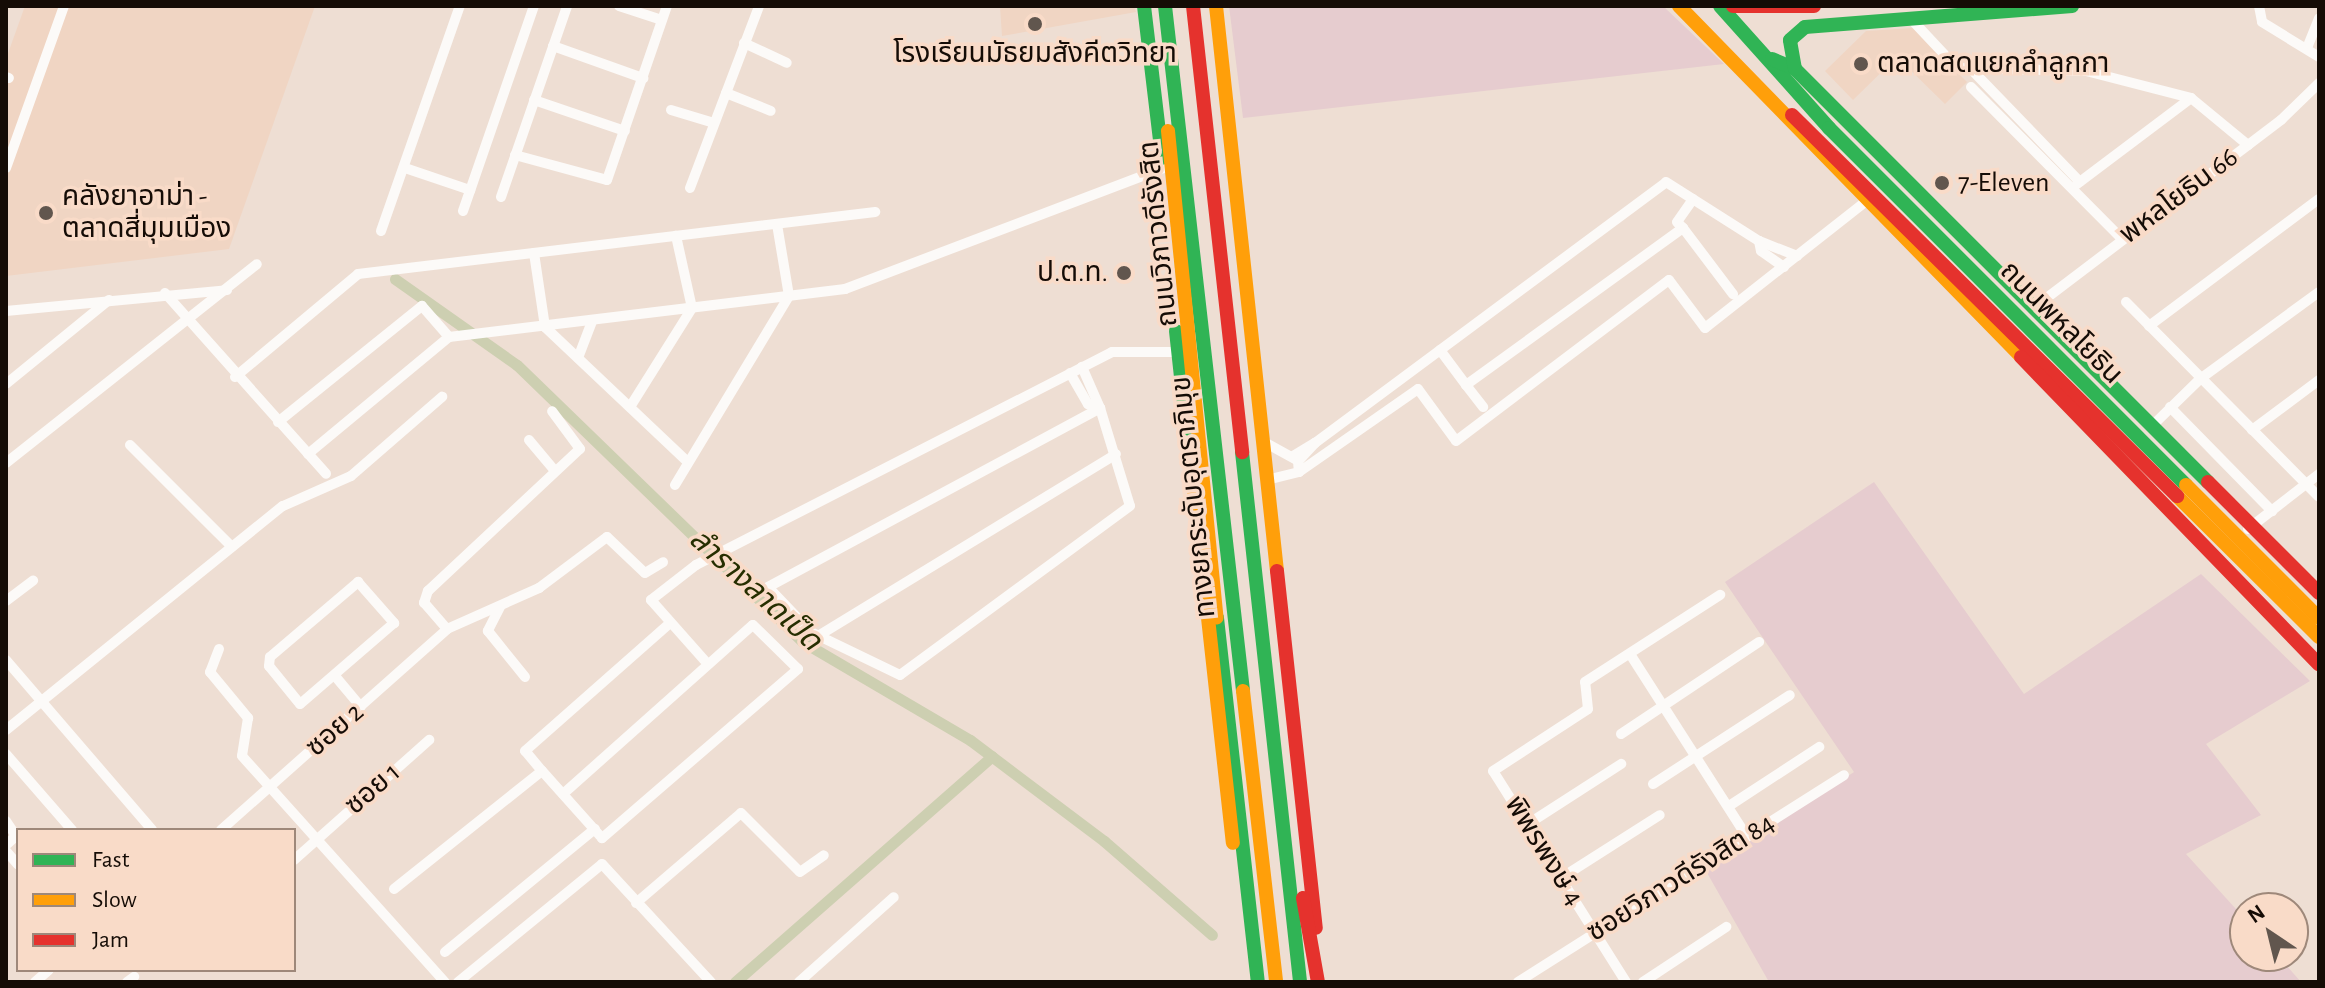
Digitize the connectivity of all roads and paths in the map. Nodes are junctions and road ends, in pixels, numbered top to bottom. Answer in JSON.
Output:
{"nodes":[{"id":1,"x":64,"y":6,"type":"edge"},
{"id":2,"x":460,"y":6,"type":"edge"},
{"id":3,"x":534,"y":6,"type":"edge"},
{"id":4,"x":567,"y":6,"type":"edge"},
{"id":5,"x":619,"y":6,"type":"edge"},
{"id":6,"x":667,"y":6,"type":"edge"},
{"id":7,"x":759,"y":6,"type":"edge"},
{"id":8,"x":1144,"y":6,"type":"edge"},
{"id":9,"x":1159,"y":6,"type":"edge"},
{"id":10,"x":1165,"y":6,"type":"edge"},
{"id":11,"x":1190,"y":6,"type":"edge"},
{"id":12,"x":1216,"y":6,"type":"edge"},
{"id":13,"x":1679,"y":6,"type":"edge"},
{"id":14,"x":1720,"y":6,"type":"edge"},
{"id":15,"x":1733,"y":6,"type":"edge"},
{"id":16,"x":1814,"y":6,"type":"edge"},
{"id":17,"x":2072,"y":6,"type":"edge"},
{"id":18,"x":2259,"y":6,"type":"edge"},
{"id":19,"x":2319,"y":18,"type":"edge"},
{"id":20,"x":662,"y":20,"type":"junction"},
{"id":21,"x":1912,"y":20,"type":"junction"},
{"id":22,"x":1190,"y":28,"type":"junction"},
{"id":23,"x":1167,"y":32,"type":"junction"},
{"id":24,"x":744,"y":43,"type":"junction"},
{"id":25,"x":553,"y":46,"type":"junction"},
{"id":26,"x":2307,"y":48,"type":"junction"},
{"id":27,"x":2319,"y":57,"type":"edge"},
{"id":28,"x":1772,"y":59,"type":"junction"},
{"id":29,"x":787,"y":63,"type":"dead end"},
{"id":30,"x":1970,"y":68,"type":"junction"},
{"id":31,"x":1795,"y":69,"type":"junction"},
{"id":32,"x":643,"y":78,"type":"junction"},
{"id":33,"x":2319,"y":83,"type":"edge"},
{"id":34,"x":1971,"y":87,"type":"dead end"},
{"id":35,"x":726,"y":93,"type":"junction"},
{"id":36,"x":2191,"y":98,"type":"junction"},
{"id":37,"x":534,"y":100,"type":"junction"},
{"id":38,"x":1783,"y":109,"type":"junction"},
{"id":39,"x":671,"y":110,"type":"dead end"},
{"id":40,"x":771,"y":111,"type":"dead end"},
{"id":41,"x":714,"y":123,"type":"junction"},
{"id":42,"x":625,"y":131,"type":"junction"},
{"id":43,"x":2248,"y":145,"type":"junction"},
{"id":44,"x":1160,"y":148,"type":"junction"},
{"id":45,"x":515,"y":155,"type":"junction"},
{"id":46,"x":6,"y":168,"type":"edge"},
{"id":47,"x":405,"y":168,"type":"junction"},
{"id":48,"x":1163,"y":168,"type":"junction"},
{"id":49,"x":2076,"y":184,"type":"junction"},
{"id":50,"x":690,"y":188,"type":"dead end"},
{"id":51,"x":470,"y":190,"type":"junction"},
{"id":52,"x":1180,"y":193,"type":"junction"},
{"id":53,"x":501,"y":197,"type":"dead end"},
{"id":54,"x":1693,"y":199,"type":"junction"},
{"id":55,"x":2319,"y":199,"type":"edge"},
{"id":56,"x":1864,"y":203,"type":"junction"},
{"id":57,"x":463,"y":211,"type":"dead end"},
{"id":58,"x":875,"y":212,"type":"dead end"},
{"id":59,"x":777,"y":224,"type":"junction"},
{"id":60,"x":1683,"y":228,"type":"junction"},
{"id":61,"x":381,"y":231,"type":"dead end"},
{"id":62,"x":676,"y":236,"type":"junction"},
{"id":63,"x":2122,"y":239,"type":"junction"},
{"id":64,"x":1759,"y":241,"type":"junction"},
{"id":65,"x":534,"y":253,"type":"junction"},
{"id":66,"x":1797,"y":256,"type":"junction"},
{"id":67,"x":257,"y":264,"type":"dead end"},
{"id":68,"x":1784,"y":267,"type":"junction"},
{"id":69,"x":227,"y":290,"type":"junction"},
{"id":70,"x":2319,"y":292,"type":"edge"},
{"id":71,"x":165,"y":293,"type":"junction"},
{"id":72,"x":1733,"y":294,"type":"dead end"},
{"id":73,"x":789,"y":296,"type":"junction"},
{"id":74,"x":109,"y":300,"type":"junction"},
{"id":75,"x":2126,"y":302,"type":"dead end"},
{"id":76,"x":2036,"y":306,"type":"junction"},
{"id":77,"x":692,"y":308,"type":"junction"},
{"id":78,"x":6,"y":311,"type":"edge"},
{"id":79,"x":592,"y":321,"type":"junction"},
{"id":80,"x":188,"y":322,"type":"junction"},
{"id":81,"x":2149,"y":326,"type":"junction"},
{"id":82,"x":545,"y":327,"type":"junction"},
{"id":83,"x":449,"y":337,"type":"junction"},
{"id":84,"x":2030,"y":338,"type":"junction"},
{"id":85,"x":1440,"y":350,"type":"junction"},
{"id":86,"x":1178,"y":352,"type":"junction"},
{"id":87,"x":578,"y":358,"type":"junction"},
{"id":88,"x":1082,"y":367,"type":"junction"},
{"id":89,"x":1070,"y":373,"type":"junction"},
{"id":90,"x":235,"y":377,"type":"junction"},
{"id":91,"x":2200,"y":379,"type":"junction"},
{"id":92,"x":2319,"y":380,"type":"edge"},
{"id":93,"x":6,"y":384,"type":"edge"},
{"id":94,"x":1466,"y":385,"type":"junction"},
{"id":95,"x":442,"y":397,"type":"dead end"},
{"id":96,"x":630,"y":407,"type":"junction"},
{"id":97,"x":1483,"y":407,"type":"dead end"},
{"id":98,"x":2170,"y":407,"type":"junction"},
{"id":99,"x":1100,"y":408,"type":"junction"},
{"id":100,"x":552,"y":411,"type":"dead end"},
{"id":101,"x":278,"y":422,"type":"junction"},
{"id":102,"x":2153,"y":425,"type":"junction"},
{"id":103,"x":2252,"y":430,"type":"junction"},
{"id":104,"x":529,"y":440,"type":"dead end"},
{"id":105,"x":1266,"y":443,"type":"junction"},
{"id":106,"x":130,"y":445,"type":"dead end"},
{"id":107,"x":2179,"y":450,"type":"junction"},
{"id":108,"x":308,"y":454,"type":"junction"},
{"id":109,"x":1116,"y":454,"type":"junction"},
{"id":110,"x":688,"y":462,"type":"junction"},
{"id":111,"x":6,"y":463,"type":"edge"},
{"id":112,"x":1297,"y":463,"type":"junction"},
{"id":113,"x":555,"y":471,"type":"junction"},
{"id":114,"x":326,"y":474,"type":"dead end"},
{"id":115,"x":2319,"y":474,"type":"edge"},
{"id":116,"x":1270,"y":479,"type":"junction"},
{"id":117,"x":2138,"y":484,"type":"junction"},
{"id":118,"x":2306,"y":484,"type":"junction"},
{"id":119,"x":675,"y":485,"type":"dead end"},
{"id":120,"x":2319,"y":497,"type":"edge"},
{"id":121,"x":2272,"y":511,"type":"junction"},
{"id":122,"x":2254,"y":526,"type":"junction"},
{"id":123,"x":2185,"y":532,"type":"junction"},
{"id":124,"x":232,"y":547,"type":"junction"},
{"id":125,"x":663,"y":562,"type":"dead end"},
{"id":126,"x":33,"y":581,"type":"dead end"},
{"id":127,"x":2319,"y":594,"type":"edge"},
{"id":128,"x":1720,"y":595,"type":"dead end"},
{"id":129,"x":6,"y":601,"type":"edge"},
{"id":130,"x":500,"y":607,"type":"junction"},
{"id":131,"x":2319,"y":618,"type":"edge"},
{"id":132,"x":670,"y":623,"type":"junction"},
{"id":133,"x":447,"y":629,"type":"junction"},
{"id":134,"x":818,"y":636,"type":"junction"},
{"id":135,"x":2319,"y":637,"type":"edge"},
{"id":136,"x":1759,"y":642,"type":"dead end"},
{"id":137,"x":2295,"y":642,"type":"junction"},
{"id":138,"x":219,"y":649,"type":"dead end"},
{"id":139,"x":1630,"y":654,"type":"junction"},
{"id":140,"x":6,"y":660,"type":"edge"},
{"id":141,"x":706,"y":662,"type":"junction"},
{"id":142,"x":2319,"y":664,"type":"edge"},
{"id":143,"x":335,"y":676,"type":"junction"},
{"id":144,"x":525,"y":677,"type":"dead end"},
{"id":145,"x":1790,"y":695,"type":"dead end"},
{"id":146,"x":42,"y":702,"type":"junction"},
{"id":147,"x":1663,"y":705,"type":"junction"},
{"id":148,"x":361,"y":707,"type":"junction"},
{"id":149,"x":6,"y":730,"type":"edge"},
{"id":150,"x":1621,"y":734,"type":"dead end"},
{"id":151,"x":429,"y":740,"type":"dead end"},
{"id":152,"x":1819,"y":747,"type":"dead end"},
{"id":153,"x":6,"y":754,"type":"edge"},
{"id":154,"x":1696,"y":755,"type":"junction"},
{"id":155,"x":1621,"y":764,"type":"dead end"},
{"id":156,"x":542,"y":771,"type":"junction"},
{"id":157,"x":1844,"y":775,"type":"dead end"},
{"id":158,"x":1653,"y":784,"type":"dead end"},
{"id":159,"x":269,"y":788,"type":"junction"},
{"id":160,"x":563,"y":794,"type":"junction"},
{"id":161,"x":1729,"y":806,"type":"junction"},
{"id":162,"x":1660,"y":815,"type":"dead end"},
{"id":163,"x":6,"y":821,"type":"edge"},
{"id":164,"x":1528,"y":824,"type":"junction"},
{"id":165,"x":70,"y":828,"type":"edge"},
{"id":166,"x":150,"y":828,"type":"edge"},
{"id":167,"x":223,"y":828,"type":"edge"},
{"id":168,"x":595,"y":829,"type":"junction"},
{"id":169,"x":1747,"y":837,"type":"junction"},
{"id":170,"x":318,"y":838,"type":"junction"},
{"id":171,"x":6,"y":845,"type":"edge"},
{"id":172,"x":824,"y":855,"type":"dead end"},
{"id":173,"x":296,"y":858,"type":"edge"},
{"id":174,"x":1561,"y":878,"type":"junction"},
{"id":175,"x":394,"y":889,"type":"dead end"},
{"id":176,"x":894,"y":897,"type":"dead end"},
{"id":177,"x":636,"y":903,"type":"junction"},
{"id":178,"x":1726,"y":927,"type":"dead end"},
{"id":179,"x":1595,"y":933,"type":"junction"},
{"id":180,"x":445,"y":952,"type":"dead end"},
{"id":181,"x":445,"y":982,"type":"edge"},
{"id":182,"x":458,"y":982,"type":"edge"},
{"id":183,"x":711,"y":982,"type":"edge"},
{"id":184,"x":799,"y":982,"type":"edge"},
{"id":185,"x":1250,"y":982,"type":"edge"},
{"id":186,"x":1258,"y":982,"type":"edge"},
{"id":187,"x":1267,"y":982,"type":"edge"},
{"id":188,"x":1276,"y":982,"type":"edge"},
{"id":189,"x":1290,"y":982,"type":"edge"},
{"id":190,"x":1300,"y":982,"type":"edge"},
{"id":191,"x":1318,"y":982,"type":"edge"},
{"id":192,"x":1518,"y":982,"type":"edge"},
{"id":193,"x":1626,"y":982,"type":"edge"},
{"id":194,"x":1643,"y":982,"type":"edge"}],
"edges":[{"from":1,"to":46,"type":"street"},
{"from":2,"to":47,"type":"street"},
{"from":3,"to":51,"type":"street"},
{"from":4,"to":25,"type":"street"},
{"from":5,"to":20,"type":"street"},
{"from":6,"to":20,"type":"street"},
{"from":7,"to":24,"type":"street"},
{"from":8,"to":44,"type":"main road","name":"ถนนวิภาวดีรังสิต"},
{"from":9,"to":52,"type":"main road","name":"ถนนวิภาวดีรังสิต"},
{"from":10,"to":23,"type":"main road","name":"ทางยกระดับอุตราภิมุข"},
{"from":11,"to":22,"type":"main road","name":"ทางยกระดับอุตราภิมุข"},
{"from":11,"to":190,"type":"main road","name":"ถนนวิภาวดีรังสิต"},
{"from":12,"to":105,"type":"main road"},
{"from":13,"to":38,"type":"main road","name":"ถนนพหลโยธิน"},
{"from":14,"to":28,"type":"main road","name":"ถนนพหลโยธิน"},
{"from":15,"to":16,"type":"main road"},
{"from":17,"to":21,"type":"main road"},
{"from":18,"to":26,"type":"street"},
{"from":19,"to":26,"type":"street"},
{"from":20,"to":32,"type":"street"},
{"from":21,"to":30,"type":"street"},
{"from":21,"to":31,"type":"main road"},
{"from":22,"to":189,"type":"main road","name":"ทางยกระดับอุตราภิมุข"},
{"from":22,"to":191,"type":"main road"},
{"from":23,"to":186,"type":"main road"},
{"from":23,"to":188,"type":"main road","name":"ทางยกระดับอุตราภิมุข"},
{"from":24,"to":29,"type":"street"},
{"from":24,"to":35,"type":"street"},
{"from":25,"to":32,"type":"street"},
{"from":25,"to":37,"type":"street"},
{"from":26,"to":27,"type":"street"},
{"from":28,"to":31,"type":"main road","name":"ถนนพหลโยธิน"},
{"from":28,"to":84,"type":"main road","name":"ถนนพหลโยธิน"},
{"from":30,"to":36,"type":"street"},
{"from":30,"to":49,"type":"street"},
{"from":31,"to":76,"type":"main road","name":"ถนนพหลโยธิน"},
{"from":32,"to":42,"type":"street"},
{"from":33,"to":43,"type":"street","name":"พหลโยธิน 66"},
{"from":34,"to":49,"type":"street"},
{"from":35,"to":40,"type":"street"},
{"from":35,"to":41,"type":"street"},
{"from":36,"to":43,"type":"street"},
{"from":36,"to":49,"type":"street"},
{"from":37,"to":42,"type":"street"},
{"from":37,"to":45,"type":"street"},
{"from":38,"to":56,"type":"main road","name":"ถนนพหลโยธิน"},
{"from":38,"to":84,"type":"main road","name":"ถนนพหลโยธิน"},
{"from":39,"to":41,"type":"street"},
{"from":41,"to":50,"type":"street"},
{"from":42,"to":45,"type":"street"},
{"from":43,"to":63,"type":"street","name":"พหลโยธิน 66"},
{"from":44,"to":48,"type":"main road","name":"ถนนวิภาวดีรังสิต"},
{"from":44,"to":52,"type":"main road"},
{"from":45,"to":53,"type":"street"},
{"from":47,"to":51,"type":"street"},
{"from":47,"to":61,"type":"street"},
{"from":48,"to":73,"type":"street"},
{"from":48,"to":86,"type":"main road","name":"ถนนวิภาวดีรังสิต"},
{"from":49,"to":63,"type":"street"},
{"from":51,"to":57,"type":"street"},
{"from":52,"to":187,"type":"main road","name":"ถนนวิภาวดีรังสิต"},
{"from":54,"to":60,"type":"street"},
{"from":54,"to":64,"type":"street"},
{"from":54,"to":85,"type":"street"},
{"from":55,"to":81,"type":"street"},
{"from":56,"to":66,"type":"street"},
{"from":56,"to":117,"type":"main road","name":"ถนนพหลโยธิน"},
{"from":58,"to":59,"type":"street"},
{"from":59,"to":62,"type":"street"},
{"from":59,"to":73,"type":"street"},
{"from":60,"to":72,"type":"street"},
{"from":60,"to":94,"type":"street"},
{"from":62,"to":65,"type":"street"},
{"from":62,"to":77,"type":"street"},
{"from":63,"to":76,"type":"street","name":"พหลโยธิน 66"},
{"from":64,"to":66,"type":"street"},
{"from":64,"to":68,"type":"street"},
{"from":65,"to":82,"type":"street"},
{"from":65,"to":90,"type":"street"},
{"from":66,"to":68,"type":"street"},
{"from":67,"to":69,"type":"street"},
{"from":68,"to":112,"type":"street"},
{"from":69,"to":71,"type":"street"},
{"from":69,"to":80,"type":"street"},
{"from":70,"to":91,"type":"street"},
{"from":71,"to":74,"type":"street"},
{"from":71,"to":80,"type":"street"},
{"from":73,"to":77,"type":"street"},
{"from":73,"to":110,"type":"street"},
{"from":74,"to":78,"type":"street"},
{"from":74,"to":93,"type":"street"},
{"from":75,"to":81,"type":"street"},
{"from":76,"to":102,"type":"main road","name":"ถนนพหลโยธิน"},
{"from":77,"to":79,"type":"street"},
{"from":77,"to":96,"type":"street"},
{"from":79,"to":82,"type":"street"},
{"from":79,"to":87,"type":"street"},
{"from":80,"to":90,"type":"street"},
{"from":80,"to":111,"type":"street"},
{"from":81,"to":91,"type":"street"},
{"from":82,"to":83,"type":"street"},
{"from":82,"to":87,"type":"street"},
{"from":83,"to":101,"type":"street"},
{"from":83,"to":108,"type":"street"},
{"from":84,"to":131,"type":"main road","name":"ถนนพหลโยธิน"},
{"from":84,"to":135,"type":"main road","name":"ถนนพหลโยธิน"},
{"from":85,"to":94,"type":"street"},
{"from":85,"to":112,"type":"street"},
{"from":86,"to":88,"type":"street"},
{"from":86,"to":185,"type":"main road","name":"ถนนวิภาวดีรังสิต"},
{"from":87,"to":96,"type":"street"},
{"from":88,"to":89,"type":"street"},
{"from":88,"to":99,"type":"street"},
{"from":89,"to":99,"type":"street"},
{"from":89,"to":132,"type":"street"},
{"from":90,"to":101,"type":"street"},
{"from":91,"to":98,"type":"street"},
{"from":91,"to":103,"type":"street"},
{"from":92,"to":103,"type":"street"},
{"from":94,"to":97,"type":"street"},
{"from":95,"to":124,"type":"street"},
{"from":96,"to":110,"type":"street"},
{"from":98,"to":102,"type":"street"},
{"from":98,"to":121,"type":"street"},
{"from":99,"to":109,"type":"street"},
{"from":99,"to":134,"type":"street"},
{"from":100,"to":113,"type":"street"},
{"from":101,"to":108,"type":"street"},
{"from":102,"to":107,"type":"main road","name":"ถนนพหลโยธิน"},
{"from":103,"to":118,"type":"street"},
{"from":104,"to":113,"type":"street"},
{"from":105,"to":112,"type":"street"},
{"from":105,"to":116,"type":"main road"},
{"from":106,"to":124,"type":"street"},
{"from":107,"to":117,"type":"main road"},
{"from":107,"to":122,"type":"main road","name":"ถนนพหลโยธิน"},
{"from":108,"to":114,"type":"street"},
{"from":109,"to":134,"type":"street"},
{"from":109,"to":134,"type":"street"},
{"from":110,"to":119,"type":"street"},
{"from":112,"to":116,"type":"street"},
{"from":113,"to":133,"type":"street"},
{"from":115,"to":118,"type":"street"},
{"from":116,"to":191,"type":"main road"},
{"from":117,"to":123,"type":"main road","name":"ถนนพหลโยธิน"},
{"from":118,"to":120,"type":"street"},
{"from":118,"to":121,"type":"street"},
{"from":121,"to":122,"type":"street"},
{"from":122,"to":123,"type":"street"},
{"from":122,"to":127,"type":"main road","name":"ถนนพหลโยธิน"},
{"from":123,"to":137,"type":"main road","name":"ถนนพหลโยธิน"},
{"from":124,"to":146,"type":"street"},
{"from":125,"to":130,"type":"street","name":"ซอย 2"},
{"from":126,"to":129,"type":"street"},
{"from":127,"to":137,"type":"main road"},
{"from":128,"to":139,"type":"street"},
{"from":130,"to":133,"type":"street","name":"ซอย 2"},
{"from":130,"to":144,"type":"street"},
{"from":132,"to":141,"type":"street"},
{"from":132,"to":156,"type":"street"},
{"from":133,"to":148,"type":"street","name":"ซอย 2"},
{"from":136,"to":147,"type":"street"},
{"from":137,"to":142,"type":"main road","name":"ถนนพหลโยธิน"},
{"from":138,"to":159,"type":"street"},
{"from":139,"to":147,"type":"street"},
{"from":139,"to":164,"type":"street","name":"พิพรพงษ์ 4"},
{"from":140,"to":146,"type":"street"},
{"from":141,"to":160,"type":"street"},
{"from":141,"to":168,"type":"street"},
{"from":143,"to":143,"type":"street"},
{"from":143,"to":148,"type":"street"},
{"from":145,"to":154,"type":"street"},
{"from":146,"to":149,"type":"street"},
{"from":146,"to":166,"type":"street"},
{"from":147,"to":150,"type":"street"},
{"from":147,"to":154,"type":"street"},
{"from":148,"to":159,"type":"street","name":"ซอย 2"},
{"from":151,"to":170,"type":"street","name":"ซอย 1"},
{"from":152,"to":161,"type":"street"},
{"from":153,"to":165,"type":"street"},
{"from":154,"to":158,"type":"street"},
{"from":154,"to":161,"type":"street"},
{"from":155,"to":164,"type":"street"},
{"from":156,"to":160,"type":"street"},
{"from":156,"to":175,"type":"street"},
{"from":157,"to":169,"type":"street","name":"ซอยวิภาวดีรังสิต 84"},
{"from":159,"to":167,"type":"street","name":"ซอย 2"},
{"from":159,"to":170,"type":"street"},
{"from":160,"to":168,"type":"street"},
{"from":161,"to":169,"type":"street"},
{"from":162,"to":174,"type":"street"},
{"from":163,"to":171,"type":"street"},
{"from":164,"to":174,"type":"street","name":"พิพรพงษ์ 4"},
{"from":168,"to":180,"type":"street"},
{"from":169,"to":179,"type":"street","name":"ซอยวิภาวดีรังสิต 84"},
{"from":170,"to":173,"type":"street","name":"ซอย 1"},
{"from":170,"to":181,"type":"street"},
{"from":172,"to":177,"type":"street"},
{"from":174,"to":179,"type":"street","name":"พิพรพงษ์ 4"},
{"from":176,"to":184,"type":"street"},
{"from":177,"to":182,"type":"street"},
{"from":177,"to":183,"type":"street"},
{"from":178,"to":194,"type":"street"},
{"from":179,"to":192,"type":"street","name":"ซอยวิภาวดีรังสิต 84"},
{"from":179,"to":193,"type":"street","name":"พิพรพงษ์ 4"}]}
